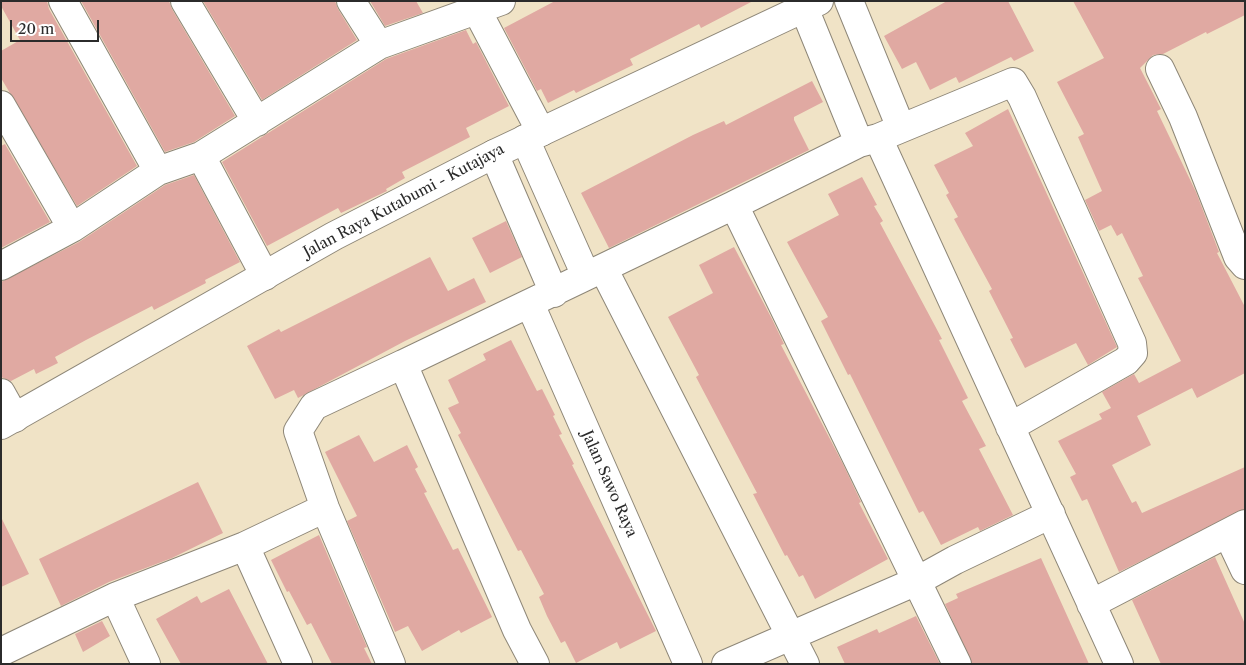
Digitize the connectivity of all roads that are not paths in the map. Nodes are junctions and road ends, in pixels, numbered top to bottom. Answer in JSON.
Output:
{"nodes":[{"id":1,"x":62,"y":1,"type":"edge"},
{"id":2,"x":185,"y":1,"type":"edge"},
{"id":3,"x":351,"y":1,"type":"edge"},
{"id":4,"x":849,"y":1,"type":"edge"},
{"id":5,"x":484,"y":4,"type":"edge"},
{"id":6,"x":812,"y":5,"type":"edge"},
{"id":7,"x":379,"y":45,"type":"junction"},
{"id":8,"x":1160,"y":68,"type":"dead end"},
{"id":9,"x":1,"y":105,"type":"edge"},
{"id":10,"x":256,"y":122,"type":"junction"},
{"id":11,"x":533,"y":135,"type":"junction"},
{"id":12,"x":879,"y":136,"type":"junction"},
{"id":13,"x":494,"y":154,"type":"junction"},
{"id":14,"x":202,"y":156,"type":"junction"},
{"id":15,"x":158,"y":170,"type":"junction"},
{"id":16,"x":734,"y":205,"type":"junction"},
{"id":17,"x":72,"y":228,"type":"junction"},
{"id":18,"x":1245,"y":265,"type":"edge"},
{"id":19,"x":1,"y":266,"type":"edge"},
{"id":20,"x":595,"y":272,"type":"junction"},
{"id":21,"x":265,"y":276,"type":"junction"},
{"id":22,"x":542,"y":298,"type":"junction"},
{"id":23,"x":403,"y":364,"type":"junction"},
{"id":24,"x":1,"y":393,"type":"edge"},
{"id":25,"x":8,"y":421,"type":"edge"},
{"id":26,"x":1010,"y":427,"type":"junction"},
{"id":27,"x":326,"y":508,"type":"junction"},
{"id":28,"x":1051,"y":514,"type":"junction"},
{"id":29,"x":1236,"y":529,"type":"edge"},
{"id":30,"x":245,"y":546,"type":"junction"},
{"id":31,"x":1245,"y":570,"type":"edge"},
{"id":32,"x":917,"y":582,"type":"junction"},
{"id":33,"x":115,"y":598,"type":"junction"},
{"id":34,"x":1091,"y":604,"type":"junction"},
{"id":35,"x":791,"y":635,"type":"junction"},
{"id":36,"x":1,"y":652,"type":"edge"},
{"id":37,"x":146,"y":664,"type":"edge"},
{"id":38,"x":298,"y":664,"type":"edge"},
{"id":39,"x":391,"y":664,"type":"edge"},
{"id":40,"x":535,"y":664,"type":"edge"},
{"id":41,"x":688,"y":664,"type":"edge"},
{"id":42,"x":726,"y":664,"type":"edge"},
{"id":43,"x":805,"y":664,"type":"edge"},
{"id":44,"x":957,"y":664,"type":"edge"},
{"id":45,"x":1119,"y":664,"type":"edge"}],
"edges":[{"from":1,"to":15,"type":"street"},
{"from":2,"to":10,"type":"street"},
{"from":3,"to":7,"type":"street"},
{"from":4,"to":12,"type":"street"},
{"from":5,"to":7,"type":"street"},
{"from":5,"to":11,"type":"street"},
{"from":6,"to":11,"type":"street","name":"Jalan Raya Kutabumi - Kutajaya"},
{"from":6,"to":12,"type":"street"},
{"from":7,"to":10,"type":"street"},
{"from":8,"to":18,"type":"street"},
{"from":9,"to":17,"type":"street"},
{"from":10,"to":14,"type":"street"},
{"from":11,"to":13,"type":"street","name":"Jalan Raya Kutabumi - Kutajaya"},
{"from":11,"to":20,"type":"street"},
{"from":12,"to":16,"type":"street"},
{"from":12,"to":26,"type":"street"},
{"from":12,"to":26,"type":"street"},
{"from":13,"to":21,"type":"street","name":"Jalan Raya Kutabumi - Kutajaya"},
{"from":13,"to":22,"type":"street","name":"Jalan Sawo Raya"},
{"from":14,"to":15,"type":"street"},
{"from":14,"to":21,"type":"street"},
{"from":15,"to":17,"type":"street"},
{"from":16,"to":20,"type":"street"},
{"from":16,"to":32,"type":"street"},
{"from":17,"to":19,"type":"street"},
{"from":20,"to":22,"type":"street"},
{"from":20,"to":35,"type":"street"},
{"from":21,"to":25,"type":"street","name":"Jalan Raya Kutabumi - Kutajaya"},
{"from":22,"to":23,"type":"street"},
{"from":22,"to":41,"type":"street","name":"Jalan Sawo Raya"},
{"from":23,"to":27,"type":"street"},
{"from":23,"to":40,"type":"street"},
{"from":24,"to":25,"type":"street"},
{"from":26,"to":28,"type":"street"},
{"from":27,"to":30,"type":"street"},
{"from":27,"to":39,"type":"street"},
{"from":28,"to":32,"type":"street"},
{"from":28,"to":34,"type":"street"},
{"from":29,"to":31,"type":"street"},
{"from":29,"to":34,"type":"street"},
{"from":30,"to":33,"type":"street"},
{"from":30,"to":38,"type":"street"},
{"from":32,"to":35,"type":"street"},
{"from":32,"to":44,"type":"street"},
{"from":33,"to":36,"type":"street"},
{"from":33,"to":37,"type":"street"},
{"from":34,"to":45,"type":"street"},
{"from":35,"to":42,"type":"street"},
{"from":35,"to":43,"type":"street"}]}
